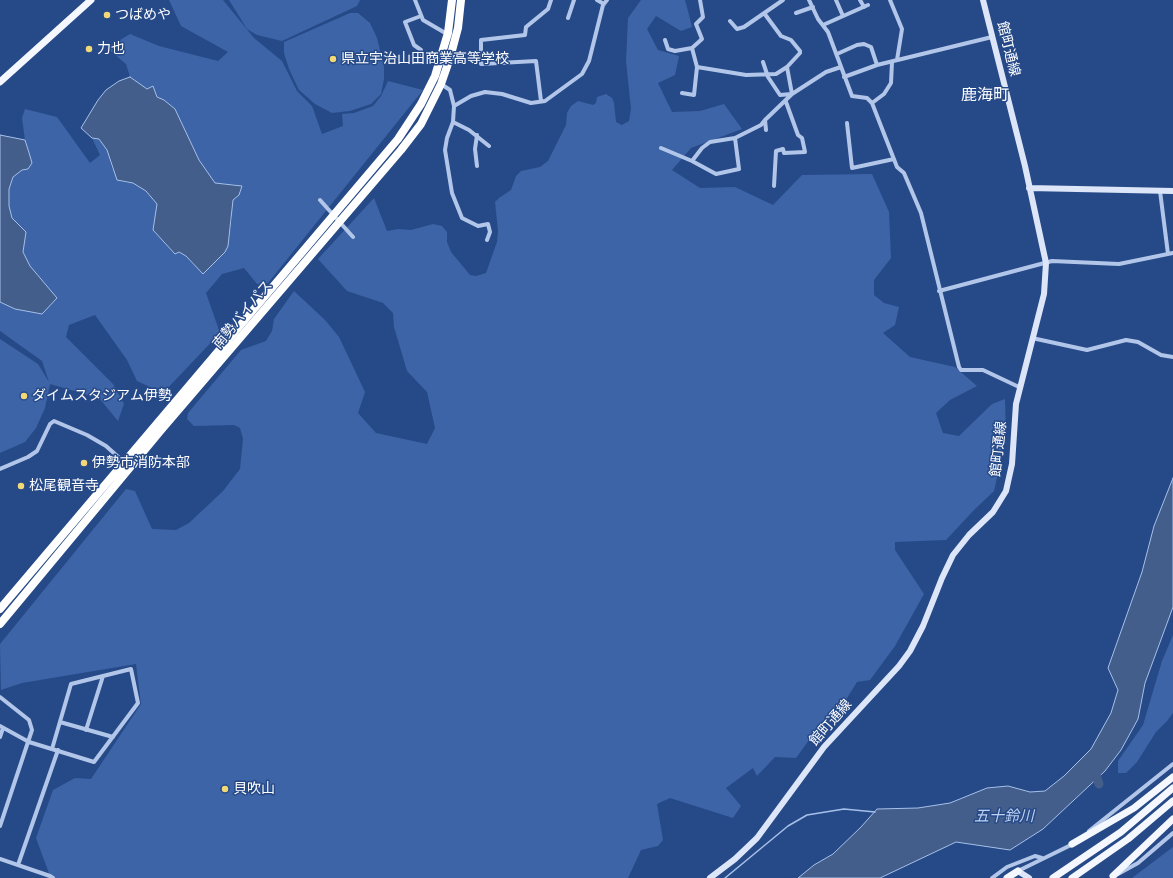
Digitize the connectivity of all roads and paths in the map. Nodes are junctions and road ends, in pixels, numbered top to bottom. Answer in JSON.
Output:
{"nodes":[{"id":1,"x":91,"y":0,"type":"edge"},
{"id":2,"x":415,"y":0,"type":"edge"},
{"id":3,"x":452,"y":0,"type":"edge"},
{"id":4,"x":461,"y":0,"type":"edge"},
{"id":5,"x":551,"y":0,"type":"edge"},
{"id":6,"x":574,"y":0,"type":"edge"},
{"id":7,"x":597,"y":0,"type":"edge"},
{"id":8,"x":700,"y":0,"type":"edge"},
{"id":9,"x":783,"y":0,"type":"edge"},
{"id":10,"x":809,"y":0,"type":"edge"},
{"id":11,"x":836,"y":0,"type":"edge"},
{"id":12,"x":860,"y":0,"type":"edge"},
{"id":13,"x":890,"y":0,"type":"edge"},
{"id":14,"x":983,"y":0,"type":"edge"},
{"id":15,"x":606,"y":2,"type":"edge"},
{"id":16,"x":813,"y":7,"type":"junction"},
{"id":17,"x":764,"y":13,"type":"junction"},
{"id":18,"x":796,"y":13,"type":"dead end"},
{"id":19,"x":421,"y":16,"type":"junction"},
{"id":20,"x":843,"y":16,"type":"junction"},
{"id":21,"x":568,"y":18,"type":"dead end"},
{"id":22,"x":730,"y":21,"type":"dead end"},
{"id":23,"x":823,"y":25,"type":"junction"},
{"id":24,"x":448,"y":34,"type":"junction"},
{"id":25,"x":992,"y":37,"type":"junction"},
{"id":26,"x":665,"y":40,"type":"dead end"},
{"id":27,"x":692,"y":48,"type":"junction"},
{"id":28,"x":837,"y":54,"type":"junction"},
{"id":29,"x":418,"y":60,"type":"dead end"},
{"id":30,"x":897,"y":60,"type":"junction"},
{"id":31,"x":762,"y":62,"type":"dead end"},
{"id":32,"x":892,"y":62,"type":"junction"},
{"id":33,"x":877,"y":65,"type":"junction"},
{"id":34,"x":697,"y":66,"type":"junction"},
{"id":35,"x":841,"y":66,"type":"junction"},
{"id":36,"x":787,"y":68,"type":"junction"},
{"id":37,"x":767,"y":74,"type":"junction"},
{"id":38,"x":844,"y":77,"type":"junction"},
{"id":39,"x":0,"y":82,"type":"edge"},
{"id":40,"x":441,"y":84,"type":"junction"},
{"id":41,"x":682,"y":94,"type":"dead end"},
{"id":42,"x":792,"y":94,"type":"junction"},
{"id":43,"x":541,"y":101,"type":"junction"},
{"id":44,"x":786,"y":102,"type":"junction"},
{"id":45,"x":872,"y":103,"type":"junction"},
{"id":46,"x":454,"y":106,"type":"junction"},
{"id":47,"x":765,"y":120,"type":"junction"},
{"id":48,"x":453,"y":122,"type":"junction"},
{"id":49,"x":847,"y":123,"type":"dead end"},
{"id":50,"x":766,"y":130,"type":"dead end"},
{"id":51,"x":477,"y":135,"type":"junction"},
{"id":52,"x":736,"y":138,"type":"junction"},
{"id":53,"x":489,"y":146,"type":"dead end"},
{"id":54,"x":661,"y":148,"type":"dead end"},
{"id":55,"x":894,"y":159,"type":"junction"},
{"id":56,"x":692,"y":161,"type":"junction"},
{"id":57,"x":477,"y":166,"type":"dead end"},
{"id":58,"x":774,"y":186,"type":"dead end"},
{"id":59,"x":1029,"y":188,"type":"junction"},
{"id":60,"x":1160,"y":191,"type":"junction"},
{"id":61,"x":1173,"y":191,"type":"edge"},
{"id":62,"x":320,"y":200,"type":"dead end"},
{"id":63,"x":353,"y":237,"type":"dead end"},
{"id":64,"x":487,"y":240,"type":"dead end"},
{"id":65,"x":1171,"y":254,"type":"edge"},
{"id":66,"x":1046,"y":263,"type":"junction"},
{"id":67,"x":939,"y":291,"type":"junction"},
{"id":68,"x":1032,"y":338,"type":"junction"},
{"id":69,"x":1173,"y":357,"type":"edge"},
{"id":70,"x":1019,"y":387,"type":"junction"},
{"id":71,"x":127,"y":465,"type":"junction"},
{"id":72,"x":0,"y":469,"type":"edge"},
{"id":73,"x":0,"y":609,"type":"edge"},
{"id":74,"x":0,"y":624,"type":"edge"},
{"id":75,"x":103,"y":676,"type":"junction"},
{"id":76,"x":0,"y":697,"type":"edge"},
{"id":77,"x":60,"y":722,"type":"junction"},
{"id":78,"x":2,"y":727,"type":"edge"},
{"id":79,"x":86,"y":730,"type":"junction"},
{"id":80,"x":0,"y":737,"type":"edge"},
{"id":81,"x":113,"y":737,"type":"junction"},
{"id":82,"x":29,"y":742,"type":"junction"},
{"id":83,"x":52,"y":749,"type":"junction"},
{"id":84,"x":58,"y":750,"type":"junction"},
{"id":85,"x":1173,"y":764,"type":"edge"},
{"id":86,"x":1173,"y":777,"type":"edge"},
{"id":87,"x":1173,"y":788,"type":"edge"},
{"id":88,"x":1173,"y":801,"type":"edge"},
{"id":89,"x":1173,"y":819,"type":"edge"},
{"id":90,"x":0,"y":826,"type":"edge"},
{"id":91,"x":1173,"y":833,"type":"edge"},
{"id":92,"x":1072,"y":844,"type":"junction"},
{"id":93,"x":1042,"y":858,"type":"junction"},
{"id":94,"x":0,"y":859,"type":"edge"},
{"id":95,"x":18,"y":865,"type":"junction"},
{"id":96,"x":1018,"y":871,"type":"junction"},
{"id":97,"x":1112,"y":877,"type":"edge"},
{"id":98,"x":53,"y":878,"type":"edge"},
{"id":99,"x":710,"y":878,"type":"edge"},
{"id":100,"x":992,"y":878,"type":"edge"},
{"id":101,"x":1007,"y":878,"type":"edge"},
{"id":102,"x":1029,"y":878,"type":"edge"},
{"id":103,"x":1053,"y":878,"type":"edge"},
{"id":104,"x":1072,"y":878,"type":"edge"}],
"edges":[{"from":1,"to":39,"type":"main road"},
{"from":2,"to":19,"type":"street"},
{"from":3,"to":24,"type":"highway","name":"南勢バイパス"},
{"from":4,"to":40,"type":"highway","name":"南勢バイパス"},
{"from":5,"to":43,"type":"street"},
{"from":6,"to":21,"type":"street"},
{"from":7,"to":15,"type":"street"},
{"from":8,"to":27,"type":"street"},
{"from":9,"to":17,"type":"street"},
{"from":10,"to":16,"type":"street"},
{"from":11,"to":20,"type":"street"},
{"from":12,"to":20,"type":"street"},
{"from":13,"to":30,"type":"street"},
{"from":14,"to":25,"type":"main road","name":"館町通線"},
{"from":15,"to":43,"type":"street"},
{"from":16,"to":18,"type":"street"},
{"from":16,"to":23,"type":"street"},
{"from":17,"to":22,"type":"street"},
{"from":17,"to":36,"type":"street"},
{"from":19,"to":24,"type":"street"},
{"from":19,"to":29,"type":"street"},
{"from":20,"to":23,"type":"street"},
{"from":23,"to":28,"type":"street"},
{"from":24,"to":71,"type":"highway","name":"南勢バイパス"},
{"from":25,"to":30,"type":"street"},
{"from":25,"to":59,"type":"main road","name":"館町通線"},
{"from":26,"to":27,"type":"street"},
{"from":27,"to":34,"type":"street"},
{"from":28,"to":33,"type":"street"},
{"from":28,"to":35,"type":"street"},
{"from":30,"to":32,"type":"street"},
{"from":31,"to":37,"type":"street"},
{"from":32,"to":33,"type":"street"},
{"from":32,"to":45,"type":"street"},
{"from":33,"to":38,"type":"street"},
{"from":34,"to":37,"type":"street"},
{"from":34,"to":41,"type":"street"},
{"from":35,"to":38,"type":"street"},
{"from":35,"to":42,"type":"street"},
{"from":36,"to":37,"type":"street"},
{"from":36,"to":42,"type":"street"},
{"from":37,"to":42,"type":"street"},
{"from":38,"to":45,"type":"street"},
{"from":40,"to":46,"type":"street"},
{"from":40,"to":71,"type":"highway","name":"南勢バイパス"},
{"from":42,"to":44,"type":"street"},
{"from":43,"to":46,"type":"street"},
{"from":44,"to":47,"type":"street"},
{"from":44,"to":58,"type":"street"},
{"from":45,"to":55,"type":"street"},
{"from":46,"to":48,"type":"street"},
{"from":47,"to":50,"type":"street"},
{"from":47,"to":52,"type":"street"},
{"from":48,"to":51,"type":"street"},
{"from":48,"to":64,"type":"street"},
{"from":49,"to":55,"type":"street"},
{"from":51,"to":53,"type":"street"},
{"from":51,"to":57,"type":"street"},
{"from":52,"to":56,"type":"street"},
{"from":52,"to":56,"type":"street"},
{"from":54,"to":56,"type":"street"},
{"from":55,"to":67,"type":"street"},
{"from":59,"to":60,"type":"main road"},
{"from":59,"to":66,"type":"main road","name":"館町通線"},
{"from":60,"to":61,"type":"main road"},
{"from":60,"to":65,"type":"street"},
{"from":62,"to":63,"type":"street"},
{"from":65,"to":66,"type":"street"},
{"from":66,"to":67,"type":"street"},
{"from":66,"to":68,"type":"main road","name":"館町通線"},
{"from":67,"to":70,"type":"street"},
{"from":68,"to":69,"type":"street"},
{"from":68,"to":70,"type":"main road","name":"館町通線"},
{"from":70,"to":99,"type":"main road","name":"館町通線"},
{"from":71,"to":72,"type":"street"},
{"from":71,"to":73,"type":"highway","name":"南勢バイパス"},
{"from":71,"to":74,"type":"highway","name":"南勢バイパス"},
{"from":75,"to":77,"type":"street"},
{"from":75,"to":79,"type":"street"},
{"from":75,"to":81,"type":"street"},
{"from":76,"to":82,"type":"street"},
{"from":77,"to":79,"type":"street"},
{"from":77,"to":83,"type":"street"},
{"from":78,"to":80,"type":"street"},
{"from":78,"to":82,"type":"street"},
{"from":79,"to":81,"type":"street"},
{"from":81,"to":84,"type":"street"},
{"from":82,"to":83,"type":"street"},
{"from":82,"to":90,"type":"street"},
{"from":83,"to":84,"type":"street"},
{"from":84,"to":95,"type":"street"},
{"from":85,"to":92,"type":"street"},
{"from":86,"to":92,"type":"main road"},
{"from":87,"to":103,"type":"main road"},
{"from":88,"to":104,"type":"main road"},
{"from":89,"to":97,"type":"main road"},
{"from":91,"to":97,"type":"street"},
{"from":92,"to":93,"type":"street"},
{"from":93,"to":96,"type":"street"},
{"from":93,"to":100,"type":"street"},
{"from":94,"to":95,"type":"street"},
{"from":95,"to":98,"type":"street"},
{"from":96,"to":101,"type":"main road"},
{"from":96,"to":102,"type":"main road"}]}
